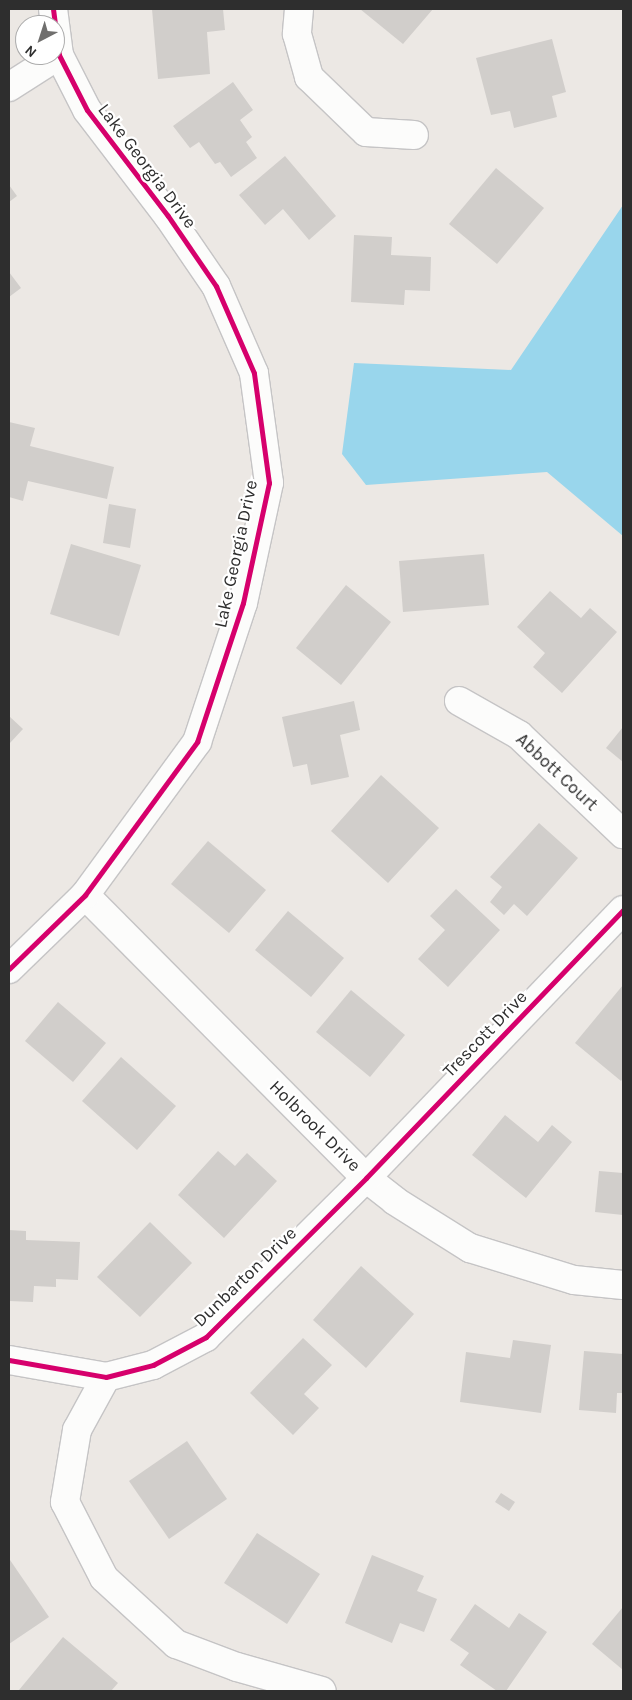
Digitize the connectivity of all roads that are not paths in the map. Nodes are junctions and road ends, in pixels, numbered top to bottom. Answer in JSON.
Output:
{"nodes":[{"id":1,"x":299,"y":9,"type":"edge"},
{"id":2,"x":43,"y":65,"type":"edge"},
{"id":3,"x":64,"y":65,"type":"edge"},
{"id":4,"x":9,"y":87,"type":"edge"},
{"id":5,"x":414,"y":135,"type":"dead end"},
{"id":6,"x":459,"y":701,"type":"dead end"},
{"id":7,"x":623,"y":834,"type":"edge"},
{"id":8,"x":85,"y":895,"type":"junction"},
{"id":9,"x":623,"y":910,"type":"edge"},
{"id":10,"x":9,"y":969,"type":"edge"},
{"id":11,"x":366,"y":1178,"type":"junction"},
{"id":12,"x":623,"y":1285,"type":"edge"},
{"id":13,"x":9,"y":1360,"type":"edge"},
{"id":14,"x":106,"y":1377,"type":"junction"},
{"id":15,"x":322,"y":1691,"type":"edge"}],
"edges":[{"from":1,"to":5,"type":"street"},
{"from":2,"to":4,"type":"street"},
{"from":3,"to":8,"type":"street","name":"Lake Georgia Drive"},
{"from":6,"to":7,"type":"street","name":"Abbott Court"},
{"from":8,"to":10,"type":"street","name":"Lake Georgia Drive"},
{"from":8,"to":11,"type":"street","name":"Holbrook Drive"},
{"from":9,"to":11,"type":"street","name":"Trescott Drive"},
{"from":11,"to":12,"type":"street","name":"Holbrook Drive"},
{"from":11,"to":14,"type":"street","name":"Dunbarton Drive"},
{"from":13,"to":14,"type":"street","name":"Dunbarton Drive"},
{"from":14,"to":15,"type":"street"}]}
